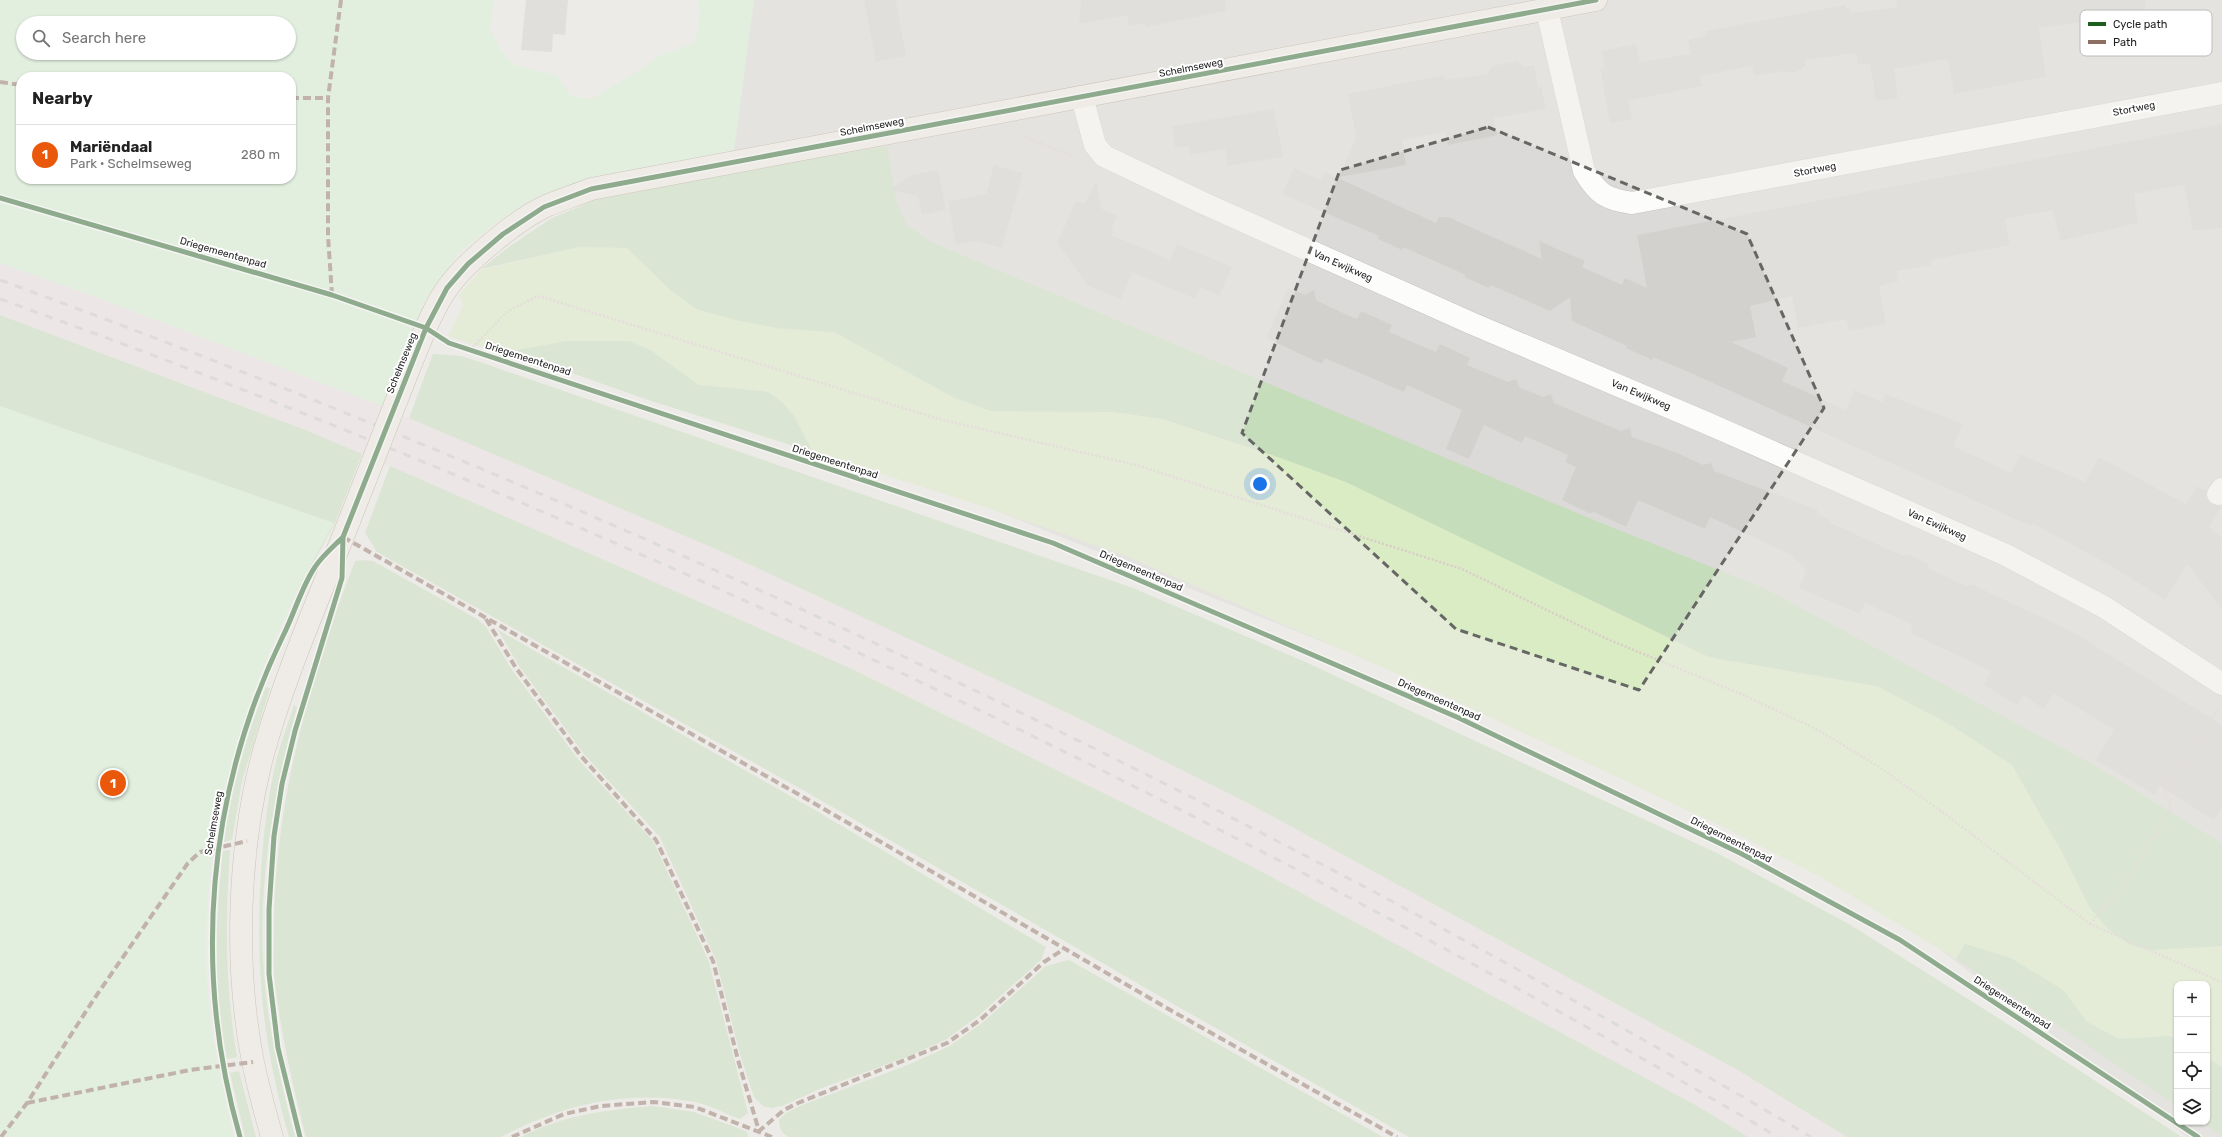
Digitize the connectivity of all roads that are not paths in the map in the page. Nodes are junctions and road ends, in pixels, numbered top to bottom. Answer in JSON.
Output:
{"nodes":[{"id":1,"x":1596,"y":0,"type":"edge"},
{"id":2,"x":1548,"y":10,"type":"junction"},
{"id":3,"x":2222,"y":93,"type":"edge"},
{"id":4,"x":1082,"y":97,"type":"junction"},
{"id":5,"x":2222,"y":684,"type":"edge"},
{"id":6,"x":272,"y":1137,"type":"edge"}],
"edges":[{"from":1,"to":2,"type":"main road","name":"Schelmseweg"},
{"from":2,"to":3,"type":"street","name":"Stortweg"},
{"from":2,"to":4,"type":"main road","name":"Schelmseweg"},
{"from":4,"to":5,"type":"street","name":"Van Ewijkweg"},
{"from":4,"to":6,"type":"main road","name":"Schelmseweg","bridge":true}]}
